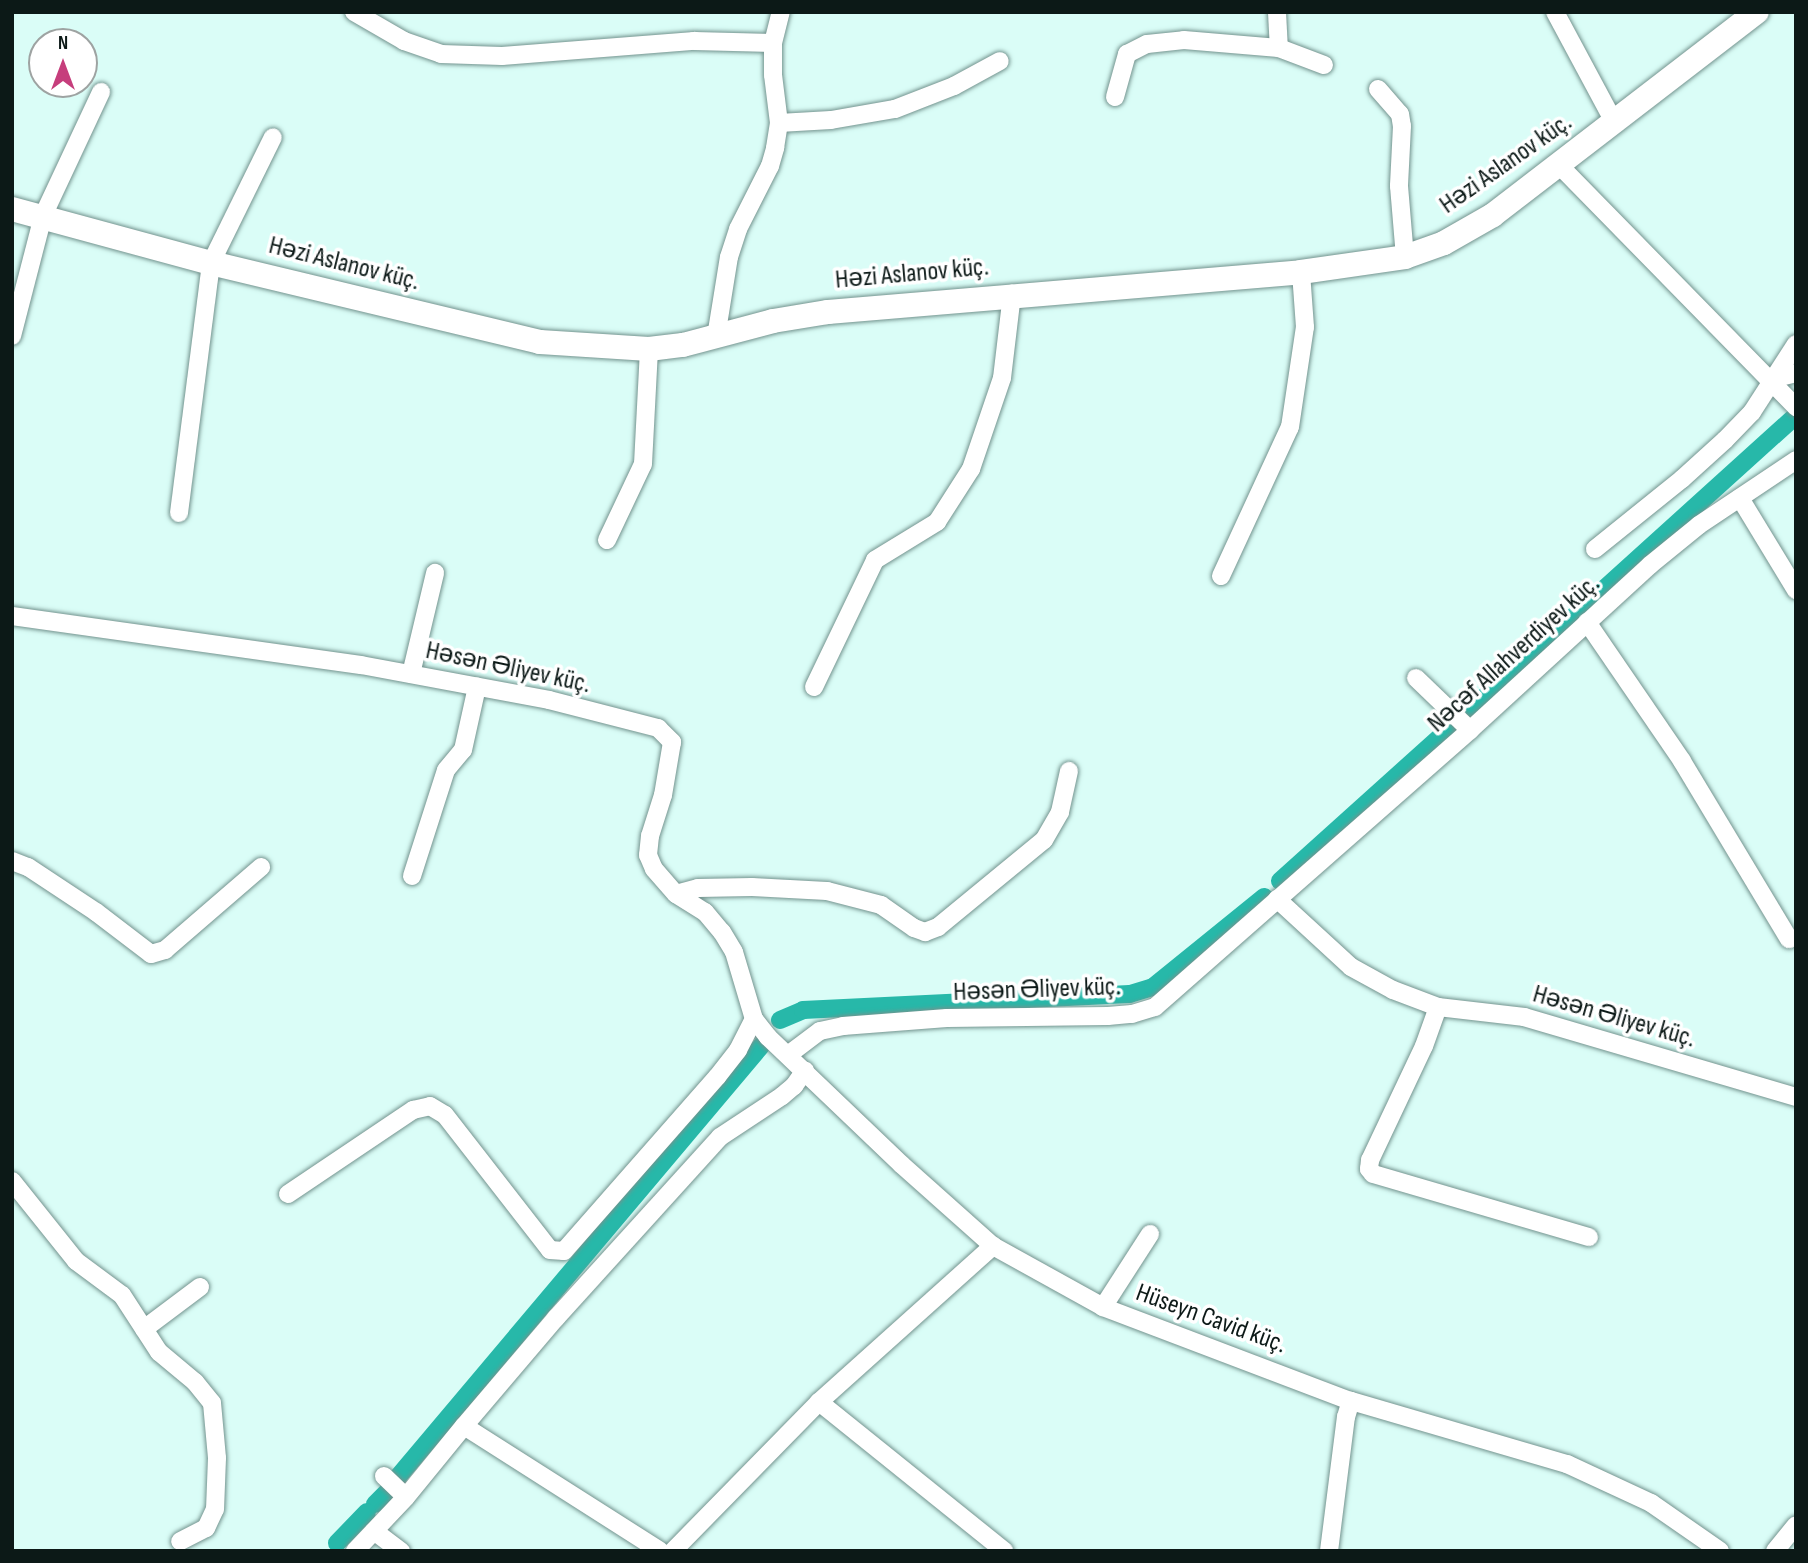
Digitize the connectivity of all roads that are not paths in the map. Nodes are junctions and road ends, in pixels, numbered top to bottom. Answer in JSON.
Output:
{"nodes":[{"id":1,"x":354,"y":12,"type":"edge"},
{"id":2,"x":781,"y":12,"type":"edge"},
{"id":3,"x":1277,"y":12,"type":"edge"},
{"id":4,"x":1555,"y":12,"type":"edge"},
{"id":5,"x":1757,"y":12,"type":"edge"},
{"id":6,"x":773,"y":43,"type":"junction"},
{"id":7,"x":1279,"y":48,"type":"junction"},
{"id":8,"x":1000,"y":61,"type":"dead end"},
{"id":9,"x":1324,"y":65,"type":"dead end"},
{"id":10,"x":1378,"y":89,"type":"dead end"},
{"id":11,"x":101,"y":92,"type":"dead end"},
{"id":12,"x":1115,"y":97,"type":"dead end"},
{"id":13,"x":779,"y":123,"type":"junction"},
{"id":14,"x":1615,"y":124,"type":"junction"},
{"id":15,"x":273,"y":137,"type":"dead end"},
{"id":16,"x":1559,"y":165,"type":"junction"},
{"id":17,"x":12,"y":209,"type":"edge"},
{"id":18,"x":43,"y":216,"type":"junction"},
{"id":19,"x":1405,"y":257,"type":"junction"},
{"id":20,"x":211,"y":263,"type":"junction"},
{"id":21,"x":1301,"y":272,"type":"junction"},
{"id":22,"x":1012,"y":294,"type":"junction"},
{"id":23,"x":12,"y":336,"type":"edge"},
{"id":24,"x":716,"y":337,"type":"junction"},
{"id":25,"x":1796,"y":344,"type":"edge"},
{"id":26,"x":649,"y":349,"type":"junction"},
{"id":27,"x":1796,"y":373,"type":"edge"},
{"id":28,"x":1772,"y":379,"type":"junction"},
{"id":29,"x":1795,"y":405,"type":"edge"},
{"id":30,"x":1796,"y":460,"type":"edge"},
{"id":31,"x":1740,"y":498,"type":"junction"},
{"id":32,"x":179,"y":513,"type":"dead end"},
{"id":33,"x":607,"y":540,"type":"dead end"},
{"id":34,"x":1595,"y":549,"type":"dead end"},
{"id":35,"x":435,"y":573,"type":"dead end"},
{"id":36,"x":1221,"y":576,"type":"dead end"},
{"id":37,"x":1796,"y":590,"type":"edge"},
{"id":38,"x":12,"y":616,"type":"edge"},
{"id":39,"x":1587,"y":622,"type":"junction"},
{"id":40,"x":411,"y":674,"type":"junction"},
{"id":41,"x":1416,"y":678,"type":"dead end"},
{"id":42,"x":477,"y":687,"type":"junction"},
{"id":43,"x":814,"y":687,"type":"dead end"},
{"id":44,"x":1469,"y":730,"type":"junction"},
{"id":45,"x":1069,"y":771,"type":"dead end"},
{"id":46,"x":12,"y":861,"type":"edge"},
{"id":47,"x":261,"y":867,"type":"dead end"},
{"id":48,"x":412,"y":876,"type":"dead end"},
{"id":49,"x":677,"y":894,"type":"junction"},
{"id":50,"x":1277,"y":899,"type":"junction"},
{"id":51,"x":1789,"y":939,"type":"dead end"},
{"id":52,"x":1438,"y":1007,"type":"junction"},
{"id":53,"x":754,"y":1019,"type":"junction"},
{"id":54,"x":788,"y":1055,"type":"junction"},
{"id":55,"x":805,"y":1070,"type":"junction"},
{"id":56,"x":1796,"y":1097,"type":"edge"},
{"id":57,"x":12,"y":1181,"type":"edge"},
{"id":58,"x":288,"y":1194,"type":"dead end"},
{"id":59,"x":1150,"y":1234,"type":"dead end"},
{"id":60,"x":1588,"y":1237,"type":"dead end"},
{"id":61,"x":993,"y":1246,"type":"junction"},
{"id":62,"x":200,"y":1287,"type":"dead end"},
{"id":63,"x":1103,"y":1307,"type":"junction"},
{"id":64,"x":144,"y":1329,"type":"junction"},
{"id":65,"x":1351,"y":1401,"type":"junction"},
{"id":66,"x":819,"y":1402,"type":"junction"},
{"id":67,"x":464,"y":1426,"type":"junction"},
{"id":68,"x":384,"y":1476,"type":"dead end"},
{"id":69,"x":406,"y":1497,"type":"junction"},
{"id":70,"x":1796,"y":1525,"type":"edge"},
{"id":71,"x":374,"y":1531,"type":"junction"},
{"id":72,"x":180,"y":1541,"type":"dead end"},
{"id":73,"x":355,"y":1551,"type":"edge"},
{"id":74,"x":401,"y":1551,"type":"edge"},
{"id":75,"x":660,"y":1551,"type":"edge"},
{"id":76,"x":673,"y":1551,"type":"edge"},
{"id":77,"x":1004,"y":1551,"type":"edge"},
{"id":78,"x":1329,"y":1551,"type":"edge"},
{"id":79,"x":1720,"y":1551,"type":"edge"},
{"id":80,"x":1775,"y":1551,"type":"edge"}],
"edges":[{"from":1,"to":6,"type":"street"},
{"from":2,"to":6,"type":"street"},
{"from":3,"to":7,"type":"street"},
{"from":4,"to":14,"type":"street"},
{"from":5,"to":14,"type":"street","name":"Həzi Aslanov küç."},
{"from":6,"to":13,"type":"street"},
{"from":7,"to":9,"type":"street"},
{"from":7,"to":12,"type":"street"},
{"from":8,"to":13,"type":"street"},
{"from":10,"to":19,"type":"street"},
{"from":11,"to":18,"type":"street"},
{"from":13,"to":24,"type":"street"},
{"from":14,"to":16,"type":"street","name":"Həzi Aslanov küç."},
{"from":15,"to":20,"type":"street"},
{"from":16,"to":19,"type":"street","name":"Həzi Aslanov küç."},
{"from":16,"to":28,"type":"street"},
{"from":17,"to":18,"type":"street","name":"Həzi Aslanov küç."},
{"from":18,"to":20,"type":"street","name":"Həzi Aslanov küç."},
{"from":18,"to":23,"type":"street"},
{"from":19,"to":21,"type":"street","name":"Həzi Aslanov küç."},
{"from":20,"to":26,"type":"street","name":"Həzi Aslanov küç."},
{"from":20,"to":32,"type":"street"},
{"from":21,"to":22,"type":"street","name":"Həzi Aslanov küç."},
{"from":21,"to":36,"type":"street"},
{"from":22,"to":24,"type":"street","name":"Həzi Aslanov küç."},
{"from":22,"to":43,"type":"street"},
{"from":24,"to":26,"type":"street","name":"Həzi Aslanov küç."},
{"from":25,"to":28,"type":"street"},
{"from":26,"to":33,"type":"street"},
{"from":27,"to":28,"type":"street"},
{"from":28,"to":29,"type":"street"},
{"from":28,"to":34,"type":"street"},
{"from":30,"to":31,"type":"street","name":"Nəcəf Allahverdiyev küç."},
{"from":31,"to":37,"type":"street"},
{"from":31,"to":39,"type":"street","name":"Nəcəf Allahverdiyev küç."},
{"from":35,"to":40,"type":"street"},
{"from":38,"to":40,"type":"street","name":"Həsən Əliyev küç."},
{"from":39,"to":44,"type":"street","name":"Nəcəf Allahverdiyev küç."},
{"from":39,"to":51,"type":"street"},
{"from":40,"to":42,"type":"street","name":"Həsən Əliyev küç."},
{"from":41,"to":44,"type":"street"},
{"from":42,"to":48,"type":"street"},
{"from":42,"to":49,"type":"street","name":"Həsən Əliyev küç."},
{"from":44,"to":50,"type":"street","name":"Nəcəf Allahverdiyev küç."},
{"from":45,"to":49,"type":"street"},
{"from":46,"to":47,"type":"street"},
{"from":49,"to":53,"type":"street","name":"Həsən Əliyev küç."},
{"from":50,"to":52,"type":"street","name":"Həsən Əliyev küç."},
{"from":50,"to":54,"type":"street","name":"Həsən Əliyev küç."},
{"from":52,"to":56,"type":"street","name":"Həsən Əliyev küç."},
{"from":52,"to":60,"type":"street"},
{"from":53,"to":54,"type":"street","name":"Hüseyn Cavid küç."},
{"from":53,"to":58,"type":"street"},
{"from":54,"to":55,"type":"street","name":"Hüseyn Cavid küç."},
{"from":55,"to":61,"type":"street","name":"Hüseyn Cavid küç."},
{"from":55,"to":67,"type":"street"},
{"from":57,"to":64,"type":"street"},
{"from":59,"to":63,"type":"street"},
{"from":61,"to":63,"type":"street","name":"Hüseyn Cavid küç."},
{"from":61,"to":66,"type":"street"},
{"from":62,"to":64,"type":"street"},
{"from":63,"to":65,"type":"street","name":"Hüseyn Cavid küç."},
{"from":64,"to":72,"type":"street"},
{"from":65,"to":78,"type":"street"},
{"from":65,"to":79,"type":"street","name":"Hüseyn Cavid küç."},
{"from":66,"to":76,"type":"street"},
{"from":66,"to":77,"type":"street"},
{"from":67,"to":69,"type":"street"},
{"from":67,"to":75,"type":"street"},
{"from":68,"to":69,"type":"street"},
{"from":69,"to":71,"type":"street"},
{"from":70,"to":80,"type":"street"},
{"from":71,"to":73,"type":"street"},
{"from":71,"to":74,"type":"street"}]}
